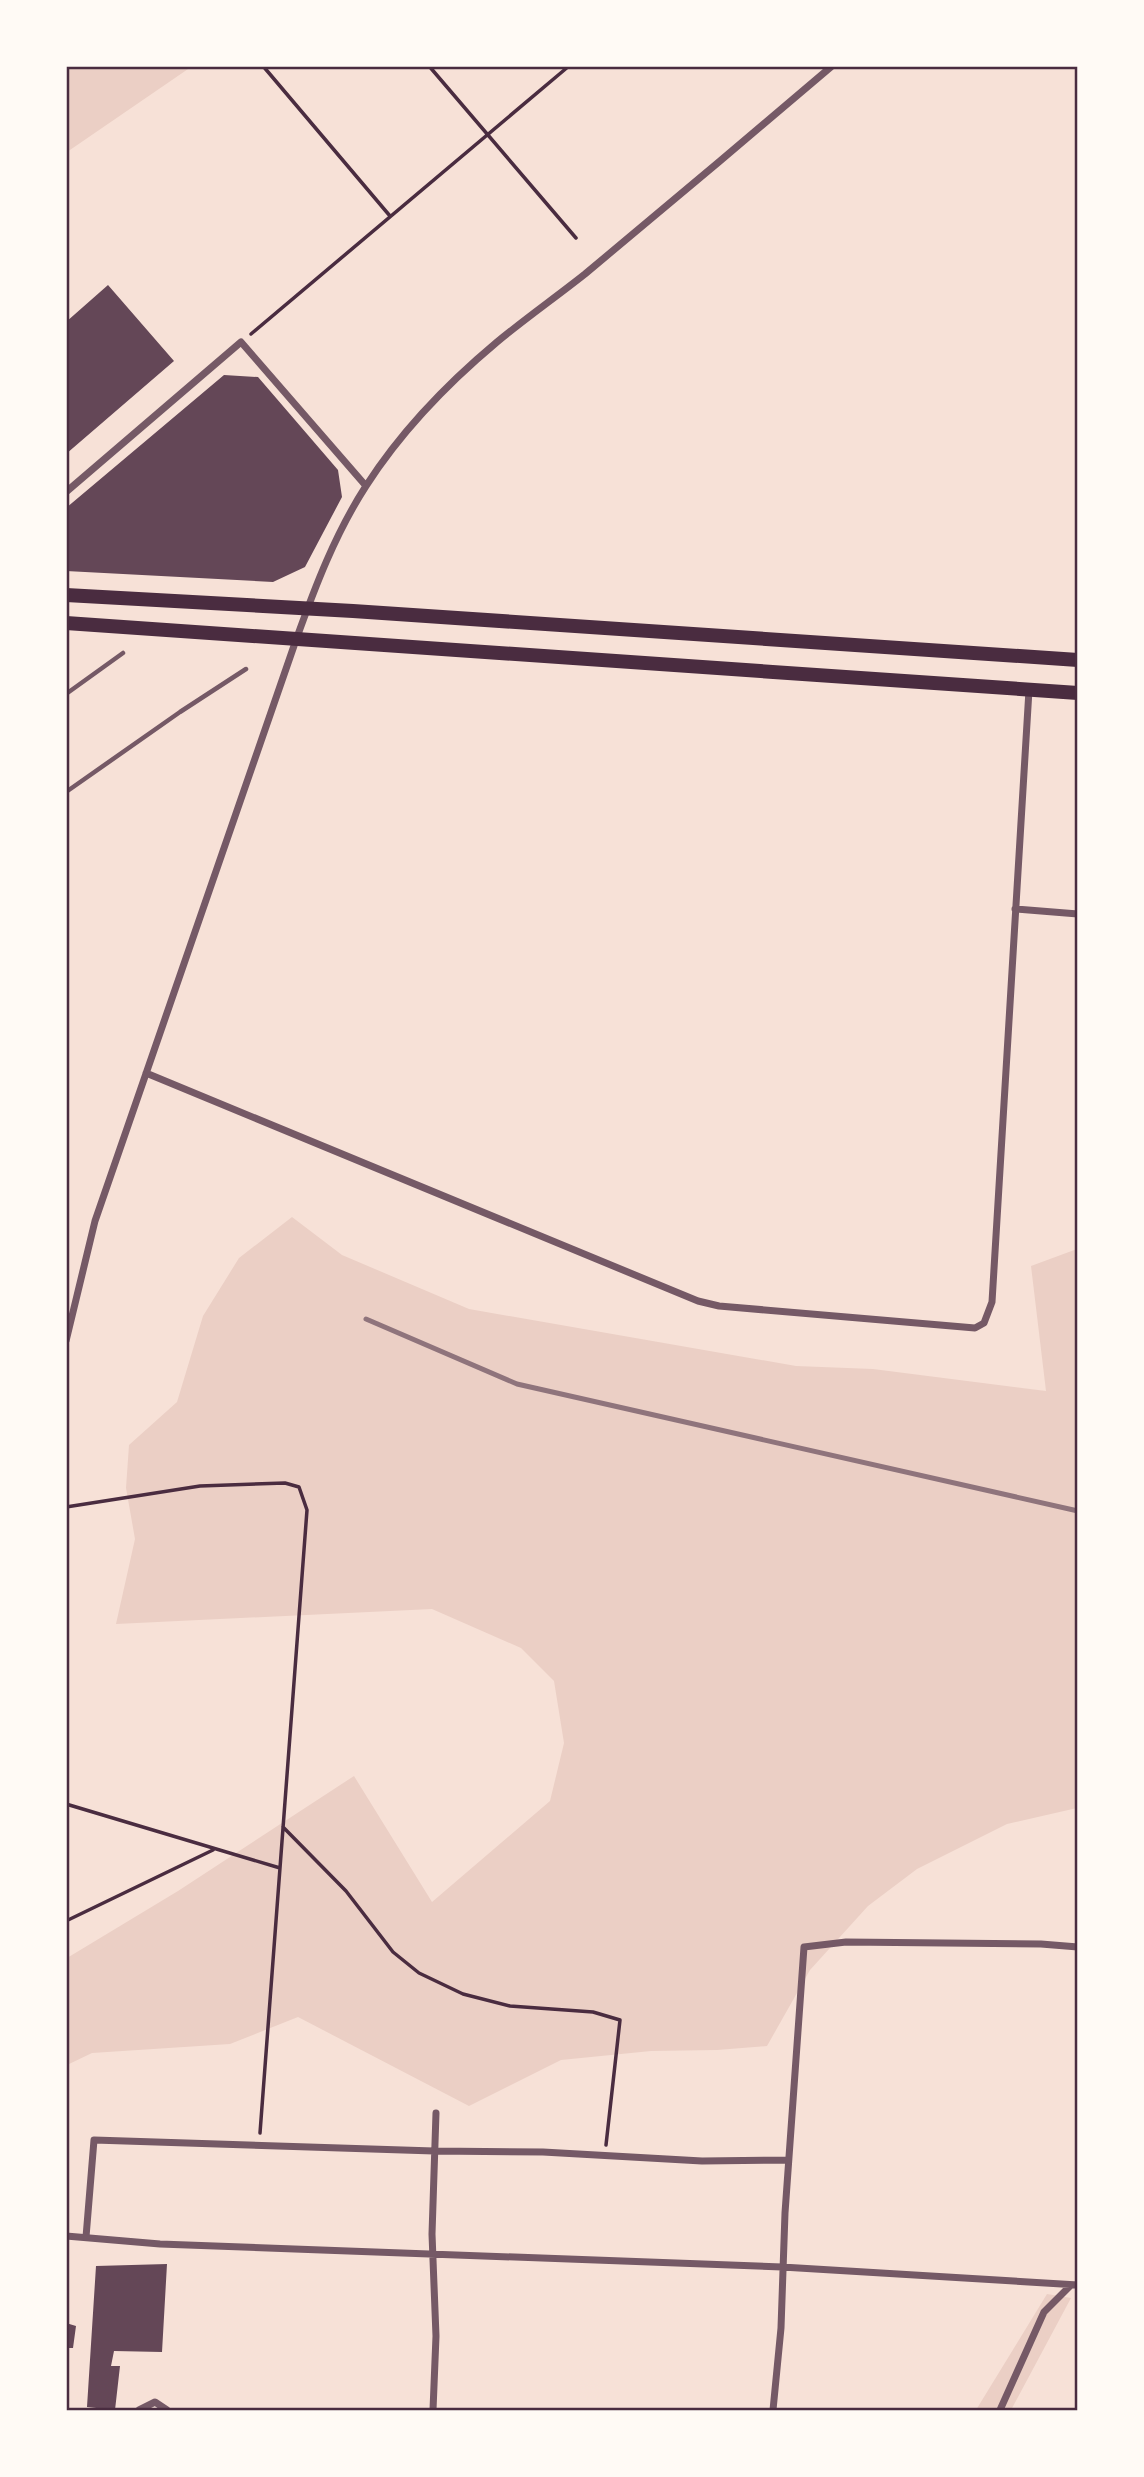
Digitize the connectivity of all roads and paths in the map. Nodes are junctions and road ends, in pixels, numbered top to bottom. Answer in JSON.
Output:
{"nodes":[{"id":1,"x":263,"y":66,"type":"edge"},
{"id":2,"x":429,"y":66,"type":"edge"},
{"id":3,"x":569,"y":66,"type":"edge"},
{"id":4,"x":832,"y":66,"type":"edge"},
{"id":5,"x":488,"y":136,"type":"junction"},
{"id":6,"x":390,"y":216,"type":"junction"},
{"id":7,"x":576,"y":238,"type":"dead end"},
{"id":8,"x":241,"y":342,"type":"junction"},
{"id":9,"x":366,"y":486,"type":"junction"},
{"id":10,"x":66,"y":492,"type":"edge"},
{"id":11,"x":66,"y":595,"type":"edge"},
{"id":12,"x":307,"y":609,"type":"junction"},
{"id":13,"x":66,"y":623,"type":"edge"},
{"id":14,"x":296,"y":640,"type":"junction"},
{"id":15,"x":123,"y":653,"type":"dead end"},
{"id":16,"x":1077,"y":660,"type":"edge"},
{"id":17,"x":246,"y":669,"type":"dead end"},
{"id":18,"x":1029,"y":690,"type":"junction"},
{"id":19,"x":1077,"y":693,"type":"edge"},
{"id":20,"x":66,"y":694,"type":"edge"},
{"id":21,"x":66,"y":792,"type":"edge"},
{"id":22,"x":1015,"y":909,"type":"junction"},
{"id":23,"x":1077,"y":914,"type":"edge"},
{"id":24,"x":146,"y":1073,"type":"junction"},
{"id":25,"x":66,"y":1340,"type":"edge"},
{"id":26,"x":66,"y":1507,"type":"edge"},
{"id":27,"x":66,"y":1804,"type":"edge"},
{"id":28,"x":283,"y":1827,"type":"junction"},
{"id":29,"x":215,"y":1849,"type":"junction"},
{"id":30,"x":280,"y":1868,"type":"junction"},
{"id":31,"x":66,"y":1921,"type":"edge"},
{"id":32,"x":1077,"y":1947,"type":"edge"},
{"id":33,"x":436,"y":2113,"type":"dead end"},
{"id":34,"x":259,"y":2146,"type":"junction"},
{"id":35,"x":434,"y":2151,"type":"junction"},
{"id":36,"x":605,"y":2156,"type":"junction"},
{"id":37,"x":788,"y":2160,"type":"junction"},
{"id":38,"x":66,"y":2236,"type":"edge"},
{"id":39,"x":86,"y":2238,"type":"junction"},
{"id":40,"x":432,"y":2255,"type":"junction"},
{"id":41,"x":782,"y":2267,"type":"junction"},
{"id":42,"x":1074,"y":2285,"type":"edge"},
{"id":43,"x":139,"y":2410,"type":"edge"},
{"id":44,"x":167,"y":2410,"type":"edge"},
{"id":45,"x":433,"y":2410,"type":"edge"},
{"id":46,"x":773,"y":2410,"type":"edge"},
{"id":47,"x":1000,"y":2410,"type":"edge"}],
"edges":[{"from":1,"to":6,"type":"path"},
{"from":2,"to":5,"type":"path"},
{"from":3,"to":5,"type":"path"},
{"from":4,"to":9,"type":"street"},
{"from":5,"to":6,"type":"path"},
{"from":5,"to":7,"type":"path"},
{"from":6,"to":8,"type":"path"},
{"from":8,"to":9,"type":"street"},
{"from":8,"to":10,"type":"street"},
{"from":9,"to":12,"type":"street"},
{"from":11,"to":12,"type":"highway"},
{"from":12,"to":14,"type":"street"},
{"from":12,"to":16,"type":"highway"},
{"from":13,"to":14,"type":"highway"},
{"from":14,"to":18,"type":"highway"},
{"from":14,"to":24,"type":"street"},
{"from":15,"to":20,"type":"lane"},
{"from":17,"to":21,"type":"lane"},
{"from":18,"to":19,"type":"highway"},
{"from":18,"to":22,"type":"street"},
{"from":22,"to":23,"type":"street"},
{"from":22,"to":24,"type":"street"},
{"from":24,"to":25,"type":"street"},
{"from":26,"to":28,"type":"path"},
{"from":27,"to":29,"type":"path"},
{"from":28,"to":30,"type":"path"},
{"from":28,"to":36,"type":"path"},
{"from":29,"to":30,"type":"path"},
{"from":29,"to":31,"type":"path"},
{"from":30,"to":34,"type":"path"},
{"from":32,"to":37,"type":"street"},
{"from":33,"to":35,"type":"street"},
{"from":34,"to":35,"type":"street"},
{"from":34,"to":39,"type":"street"},
{"from":35,"to":36,"type":"street"},
{"from":35,"to":40,"type":"street"},
{"from":36,"to":37,"type":"street"},
{"from":37,"to":41,"type":"street"},
{"from":38,"to":39,"type":"street"},
{"from":39,"to":40,"type":"street"},
{"from":40,"to":41,"type":"street"},
{"from":40,"to":45,"type":"street"},
{"from":41,"to":42,"type":"street"},
{"from":41,"to":46,"type":"street"},
{"from":42,"to":47,"type":"street"},
{"from":43,"to":44,"type":"street"}]}
